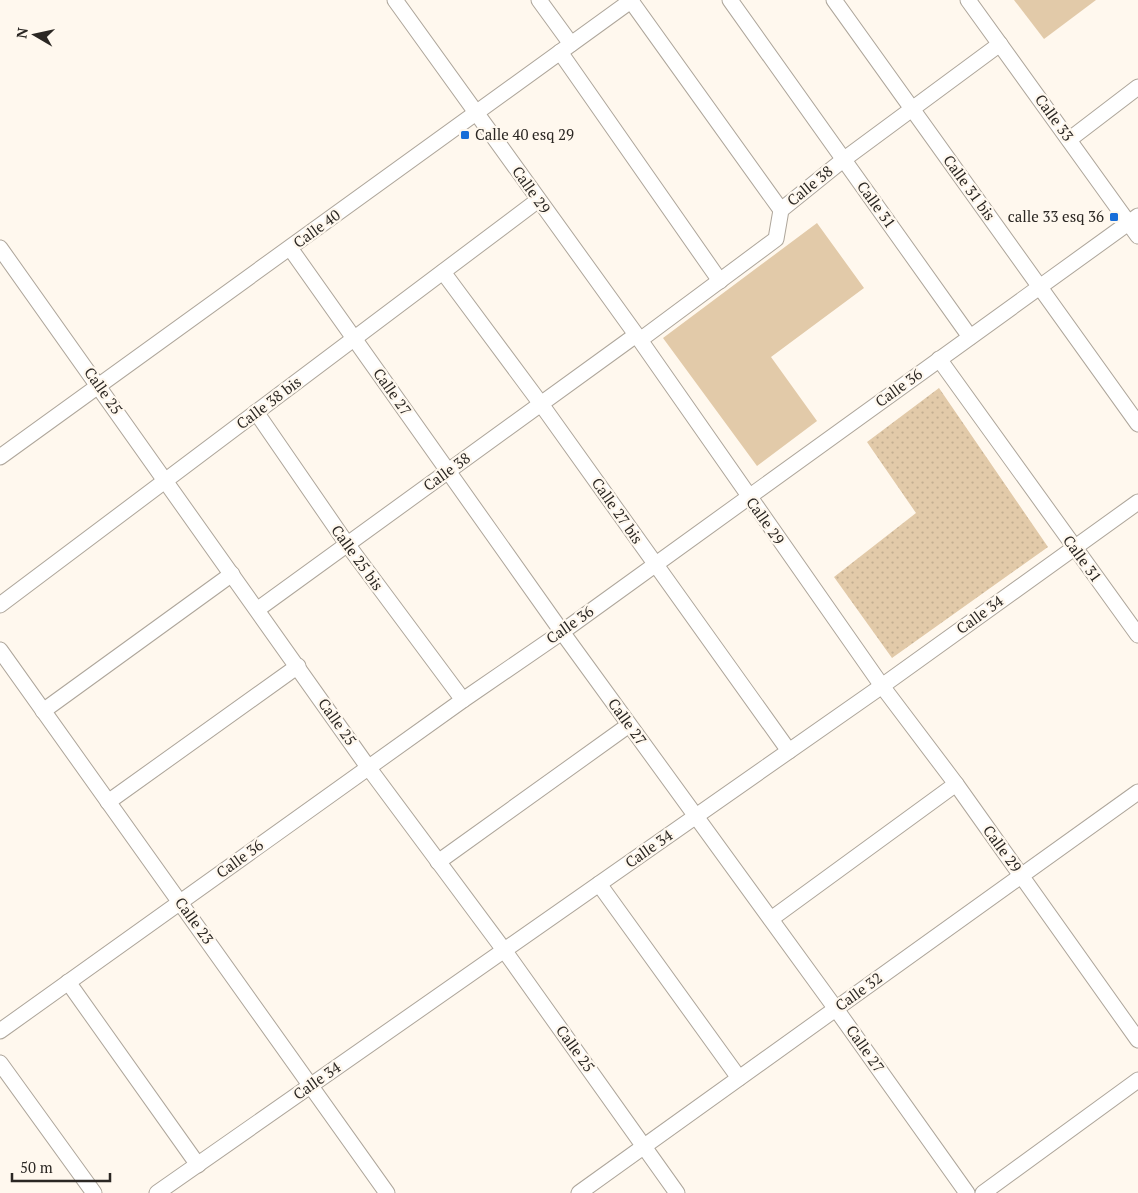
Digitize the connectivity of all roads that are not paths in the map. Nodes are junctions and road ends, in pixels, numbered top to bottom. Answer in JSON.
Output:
{"nodes":[{"id":1,"x":395,"y":0,"type":"edge"},
{"id":2,"x":539,"y":0,"type":"edge"},
{"id":3,"x":632,"y":0,"type":"edge"},
{"id":4,"x":730,"y":0,"type":"edge"},
{"id":5,"x":834,"y":0,"type":"edge"},
{"id":6,"x":968,"y":0,"type":"edge"},
{"id":7,"x":1000,"y":44,"type":"junction"},
{"id":8,"x":566,"y":48,"type":"junction"},
{"id":9,"x":1138,"y":87,"type":"edge"},
{"id":10,"x":912,"y":109,"type":"junction"},
{"id":11,"x":477,"y":112,"type":"junction"},
{"id":12,"x":1070,"y":139,"type":"junction"},
{"id":13,"x":843,"y":160,"type":"junction"},
{"id":14,"x":537,"y":201,"type":"junction"},
{"id":15,"x":781,"y":210,"type":"junction"},
{"id":16,"x":1133,"y":219,"type":"edge"},
{"id":17,"x":1138,"y":236,"type":"edge"},
{"id":18,"x":0,"y":248,"type":"edge"},
{"id":19,"x":290,"y":248,"type":"junction"},
{"id":20,"x":443,"y":272,"type":"junction"},
{"id":21,"x":720,"y":281,"type":"junction"},
{"id":22,"x":1039,"y":287,"type":"junction"},
{"id":23,"x":970,"y":337,"type":"junction"},
{"id":24,"x":355,"y":338,"type":"junction"},
{"id":25,"x":638,"y":338,"type":"junction"},
{"id":26,"x":939,"y":359,"type":"junction"},
{"id":27,"x":100,"y":386,"type":"junction"},
{"id":28,"x":541,"y":404,"type":"junction"},
{"id":29,"x":256,"y":412,"type":"junction"},
{"id":30,"x":1138,"y":424,"type":"edge"},
{"id":31,"x":0,"y":457,"type":"edge"},
{"id":32,"x":448,"y":472,"type":"junction"},
{"id":33,"x":166,"y":480,"type":"junction"},
{"id":34,"x":749,"y":497,"type":"junction"},
{"id":35,"x":1138,"y":502,"type":"edge"},
{"id":36,"x":347,"y":544,"type":"junction"},
{"id":37,"x":1074,"y":548,"type":"junction"},
{"id":38,"x":655,"y":565,"type":"junction"},
{"id":39,"x":232,"y":574,"type":"junction"},
{"id":40,"x":0,"y":605,"type":"edge"},
{"id":41,"x":258,"y":608,"type":"junction"},
{"id":42,"x":562,"y":632,"type":"junction"},
{"id":43,"x":1138,"y":636,"type":"edge"},
{"id":44,"x":0,"y":650,"type":"edge"},
{"id":45,"x":298,"y":666,"type":"junction"},
{"id":46,"x":882,"y":686,"type":"junction"},
{"id":47,"x":463,"y":700,"type":"junction"},
{"id":48,"x":43,"y":711,"type":"junction"},
{"id":49,"x":629,"y":725,"type":"junction"},
{"id":50,"x":789,"y":751,"type":"junction"},
{"id":51,"x":368,"y":767,"type":"junction"},
{"id":52,"x":956,"y":784,"type":"junction"},
{"id":53,"x":1138,"y":792,"type":"edge"},
{"id":54,"x":108,"y":802,"type":"junction"},
{"id":55,"x":696,"y":816,"type":"junction"},
{"id":56,"x":438,"y":862,"type":"junction"},
{"id":57,"x":1021,"y":876,"type":"junction"},
{"id":58,"x":599,"y":884,"type":"junction"},
{"id":59,"x":180,"y":902,"type":"junction"},
{"id":60,"x":771,"y":919,"type":"junction"},
{"id":61,"x":504,"y":950,"type":"junction"},
{"id":62,"x":68,"y":982,"type":"junction"},
{"id":63,"x":836,"y":1008,"type":"junction"},
{"id":64,"x":0,"y":1031,"type":"edge"},
{"id":65,"x":1138,"y":1040,"type":"edge"},
{"id":66,"x":0,"y":1062,"type":"edge"},
{"id":67,"x":739,"y":1078,"type":"junction"},
{"id":68,"x":1138,"y":1080,"type":"edge"},
{"id":69,"x":311,"y":1085,"type":"junction"},
{"id":70,"x":644,"y":1146,"type":"junction"},
{"id":71,"x":198,"y":1165,"type":"junction"},
{"id":72,"x":94,"y":1193,"type":"edge"},
{"id":73,"x":157,"y":1193,"type":"edge"},
{"id":74,"x":387,"y":1193,"type":"edge"},
{"id":75,"x":579,"y":1193,"type":"edge"},
{"id":76,"x":677,"y":1193,"type":"edge"},
{"id":77,"x":967,"y":1193,"type":"edge"},
{"id":78,"x":983,"y":1193,"type":"edge"}],
"edges":[{"from":1,"to":11,"type":"street","name":"Calle 29"},
{"from":2,"to":8,"type":"street"},
{"from":3,"to":8,"type":"street","name":"Calle 40"},
{"from":3,"to":15,"type":"street"},
{"from":4,"to":13,"type":"street","name":"Calle 31"},
{"from":5,"to":10,"type":"street","name":"Calle 31 bis"},
{"from":6,"to":7,"type":"street","name":"Calle 33"},
{"from":7,"to":10,"type":"street","name":"Calle 38"},
{"from":7,"to":12,"type":"street","name":"Calle 33"},
{"from":8,"to":11,"type":"street","name":"Calle 40"},
{"from":8,"to":21,"type":"street"},
{"from":9,"to":12,"type":"street"},
{"from":10,"to":13,"type":"street","name":"Calle 38"},
{"from":10,"to":22,"type":"street","name":"Calle 31 bis"},
{"from":11,"to":14,"type":"street","name":"Calle 29"},
{"from":11,"to":19,"type":"street","name":"Calle 40"},
{"from":12,"to":16,"type":"street","name":"Calle 33"},
{"from":13,"to":15,"type":"street","name":"Calle 38"},
{"from":13,"to":23,"type":"street","name":"Calle 31"},
{"from":14,"to":20,"type":"street","name":"Calle 38 bis"},
{"from":14,"to":25,"type":"street","name":"Calle 29"},
{"from":15,"to":21,"type":"street","name":"Calle 38"},
{"from":16,"to":17,"type":"street","name":"Calle 33"},
{"from":16,"to":22,"type":"street","name":"Calle 36"},
{"from":18,"to":27,"type":"street","name":"Calle 25"},
{"from":19,"to":24,"type":"street","name":"Calle 27"},
{"from":19,"to":27,"type":"street","name":"Calle 40"},
{"from":20,"to":24,"type":"street","name":"Calle 38 bis"},
{"from":20,"to":28,"type":"street","name":"Calle 27 bis"},
{"from":21,"to":25,"type":"street","name":"Calle 38"},
{"from":22,"to":23,"type":"street","name":"Calle 36"},
{"from":22,"to":30,"type":"street","name":"Calle 31 bis"},
{"from":23,"to":26,"type":"street","name":"Calle 36"},
{"from":24,"to":29,"type":"street","name":"Calle 38 bis"},
{"from":24,"to":32,"type":"street","name":"Calle 27"},
{"from":25,"to":28,"type":"street","name":"Calle 38"},
{"from":25,"to":34,"type":"street","name":"Calle 29"},
{"from":26,"to":34,"type":"street","name":"Calle 36"},
{"from":26,"to":37,"type":"street","name":"Calle 31"},
{"from":27,"to":31,"type":"street","name":"Calle 40"},
{"from":27,"to":33,"type":"street","name":"Calle 25"},
{"from":28,"to":32,"type":"street","name":"Calle 38"},
{"from":28,"to":38,"type":"street","name":"Calle 27 bis"},
{"from":29,"to":33,"type":"street","name":"Calle 38 bis"},
{"from":29,"to":36,"type":"street","name":"Calle 25 bis"},
{"from":32,"to":36,"type":"street","name":"Calle 38"},
{"from":32,"to":42,"type":"street","name":"Calle 27"},
{"from":33,"to":39,"type":"street","name":"Calle 25"},
{"from":33,"to":40,"type":"street","name":"Calle 38 bis"},
{"from":34,"to":38,"type":"street","name":"Calle 36"},
{"from":34,"to":46,"type":"street","name":"Calle 29"},
{"from":35,"to":37,"type":"street","name":"Calle 34"},
{"from":36,"to":41,"type":"street","name":"Calle 38"},
{"from":36,"to":47,"type":"street","name":"Calle 25 bis"},
{"from":37,"to":43,"type":"street","name":"Calle 31"},
{"from":37,"to":46,"type":"street","name":"Calle 34"},
{"from":38,"to":42,"type":"street","name":"Calle 36"},
{"from":38,"to":50,"type":"street","name":"Calle 27 bis"},
{"from":39,"to":41,"type":"street","name":"Calle 25"},
{"from":39,"to":48,"type":"street"},
{"from":41,"to":45,"type":"street","name":"Calle 25"},
{"from":42,"to":47,"type":"street","name":"Calle 36"},
{"from":42,"to":49,"type":"street","name":"Calle 27"},
{"from":44,"to":48,"type":"street","name":"Calle 23"},
{"from":45,"to":51,"type":"street","name":"Calle 25"},
{"from":45,"to":54,"type":"street"},
{"from":46,"to":50,"type":"street","name":"Calle 34"},
{"from":46,"to":52,"type":"street","name":"Calle 29"},
{"from":47,"to":51,"type":"street","name":"Calle 36"},
{"from":48,"to":54,"type":"street","name":"Calle 23"},
{"from":49,"to":55,"type":"street","name":"Calle 27"},
{"from":49,"to":56,"type":"street"},
{"from":50,"to":55,"type":"street","name":"Calle 34"},
{"from":51,"to":56,"type":"street","name":"Calle 25"},
{"from":51,"to":59,"type":"street","name":"Calle 36"},
{"from":52,"to":57,"type":"street","name":"Calle 29"},
{"from":52,"to":60,"type":"street"},
{"from":53,"to":57,"type":"street","name":"Calle 32"},
{"from":54,"to":59,"type":"street","name":"Calle 23"},
{"from":55,"to":58,"type":"street","name":"Calle 34"},
{"from":55,"to":60,"type":"street","name":"Calle 27"},
{"from":56,"to":61,"type":"street","name":"Calle 25"},
{"from":57,"to":63,"type":"street","name":"Calle 32"},
{"from":57,"to":65,"type":"street","name":"Calle 29"},
{"from":58,"to":61,"type":"street","name":"Calle 34"},
{"from":58,"to":67,"type":"street"},
{"from":59,"to":62,"type":"street","name":"Calle 36"},
{"from":59,"to":69,"type":"street","name":"Calle 23"},
{"from":60,"to":63,"type":"street","name":"Calle 27"},
{"from":61,"to":69,"type":"street","name":"Calle 34"},
{"from":61,"to":70,"type":"street","name":"Calle 25"},
{"from":62,"to":64,"type":"street","name":"Calle 36"},
{"from":62,"to":71,"type":"street"},
{"from":63,"to":67,"type":"street","name":"Calle 32"},
{"from":63,"to":77,"type":"street","name":"Calle 27"},
{"from":66,"to":72,"type":"street"},
{"from":67,"to":70,"type":"street","name":"Calle 32"},
{"from":68,"to":78,"type":"street"},
{"from":69,"to":71,"type":"street","name":"Calle 34"},
{"from":69,"to":74,"type":"street","name":"Calle 23"},
{"from":70,"to":75,"type":"street","name":"Calle 32"},
{"from":70,"to":76,"type":"street","name":"Calle 25"},
{"from":71,"to":73,"type":"street","name":"Calle 34"}]}
